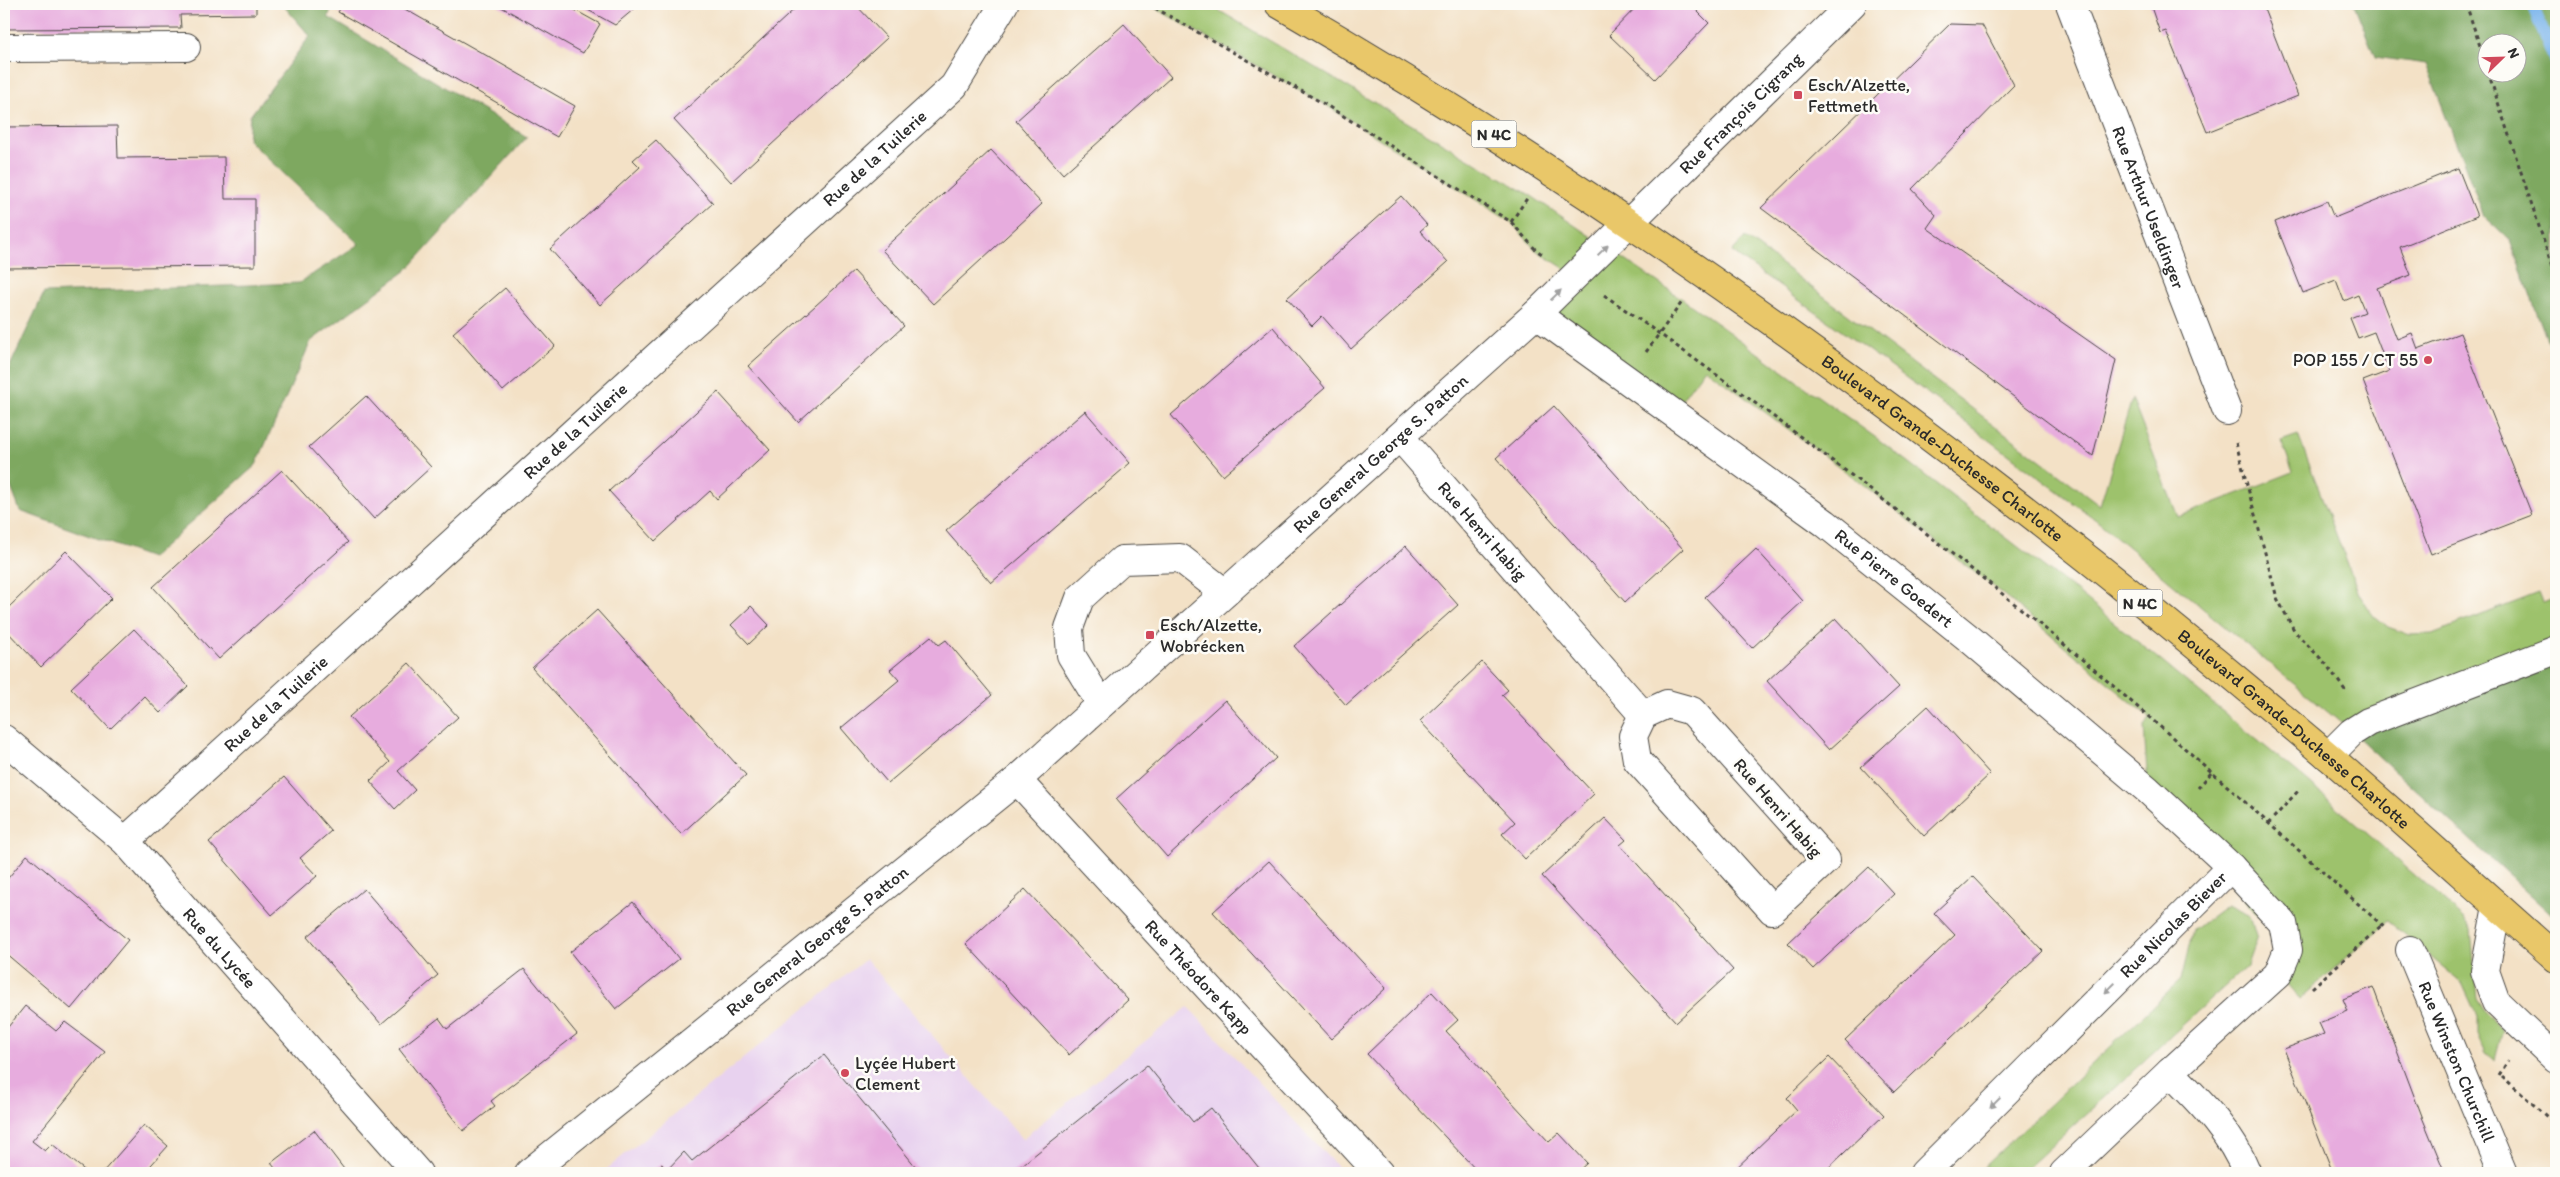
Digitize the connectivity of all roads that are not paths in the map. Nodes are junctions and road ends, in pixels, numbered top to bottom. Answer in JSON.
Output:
{"nodes":[{"id":1,"x":1004,"y":4,"type":"edge"},
{"id":2,"x":1280,"y":4,"type":"edge"},
{"id":3,"x":1852,"y":4,"type":"edge"},
{"id":4,"x":2070,"y":4,"type":"edge"},
{"id":5,"x":186,"y":46,"type":"dead end"},
{"id":6,"x":4,"y":48,"type":"edge"},
{"id":7,"x":1629,"y":223,"type":"junction"},
{"id":8,"x":1576,"y":276,"type":"joint"},
{"id":9,"x":1536,"y":314,"type":"junction"},
{"id":10,"x":2227,"y":411,"type":"road end"},
{"id":11,"x":1400,"y":437,"type":"junction"},
{"id":12,"x":1226,"y":593,"type":"junction"},
{"id":13,"x":2556,"y":650,"type":"edge"},
{"id":14,"x":1101,"y":704,"type":"junction"},
{"id":15,"x":1643,"y":715,"type":"junction"},
{"id":16,"x":4,"y":739,"type":"edge"},
{"id":17,"x":2328,"y":756,"type":"junction"},
{"id":18,"x":1017,"y":780,"type":"junction"},
{"id":19,"x":125,"y":841,"type":"junction"},
{"id":20,"x":2232,"y":867,"type":"junction"},
{"id":21,"x":2497,"y":906,"type":"junction"},
{"id":22,"x":2410,"y":950,"type":"road end"},
{"id":23,"x":2556,"y":958,"type":"edge"},
{"id":24,"x":2556,"y":1059,"type":"edge"},
{"id":25,"x":2170,"y":1072,"type":"junction"},
{"id":26,"x":418,"y":1173,"type":"edge"},
{"id":27,"x":529,"y":1173,"type":"edge"},
{"id":28,"x":1379,"y":1173,"type":"edge"},
{"id":29,"x":1924,"y":1173,"type":"edge"},
{"id":30,"x":2064,"y":1173,"type":"edge"},
{"id":31,"x":2247,"y":1173,"type":"edge"},
{"id":32,"x":2502,"y":1173,"type":"edge"}],
"edges":[{"from":1,"to":19,"type":"street","name":"Rue de la Tuilerie"},
{"from":2,"to":7,"type":"main road","name":"Boulevard Grande-Duchesse Charlotte","number":"N 4C"},
{"from":3,"to":7,"type":"street","name":"Rue François Cigrang"},
{"from":4,"to":10,"type":"street","name":"Rue Arthur Useldinger"},
{"from":5,"to":6,"type":"street"},
{"from":8,"to":7,"type":"street","name":"Rue François Cigrang","one_way":true},
{"from":7,"to":17,"type":"main road","name":"Boulevard Grande-Duchesse Charlotte","number":"N 4C"},
{"from":9,"to":8,"type":"street","name":"Rue General George S. Patton","one_way":true},
{"from":9,"to":11,"type":"street","name":"Rue General George S. Patton"},
{"from":9,"to":20,"type":"street","name":"Rue Pierre Goedert"},
{"from":11,"to":12,"type":"street","name":"Rue General George S. Patton"},
{"from":11,"to":15,"type":"street","name":"Rue Henri Habig"},
{"from":12,"to":14,"type":"street","name":"Rue General George S. Patton"},
{"from":12,"to":14,"type":"street"},
{"from":13,"to":17,"type":"street"},
{"from":14,"to":18,"type":"street","name":"Rue General George S. Patton"},
{"from":15,"to":15,"type":"street","name":"Rue Henri Habig"},
{"from":16,"to":19,"type":"street","name":"Rue du Lycée"},
{"from":17,"to":21,"type":"main road","name":"Boulevard Grande-Duchesse Charlotte","number":"N 4C"},
{"from":18,"to":27,"type":"street","name":"Rue General George S. Patton"},
{"from":18,"to":28,"type":"street","name":"Rue Théodore Kapp"},
{"from":19,"to":26,"type":"street","name":"Rue du Lycée"},
{"from":20,"to":25,"type":"street","name":"Rue Nicolas Biever"},
{"from":20,"to":29,"type":"street","name":"Rue Nicolas Biever","one_way":true},
{"from":21,"to":23,"type":"main road","name":"Boulevard Grande-Duchesse Charlotte","number":"N 4C"},
{"from":21,"to":24,"type":"street"},
{"from":22,"to":32,"type":"street","name":"Rue Winston Churchill"},
{"from":25,"to":30,"type":"street","name":"Rue Nicolas Biever"},
{"from":25,"to":31,"type":"street"}]}
